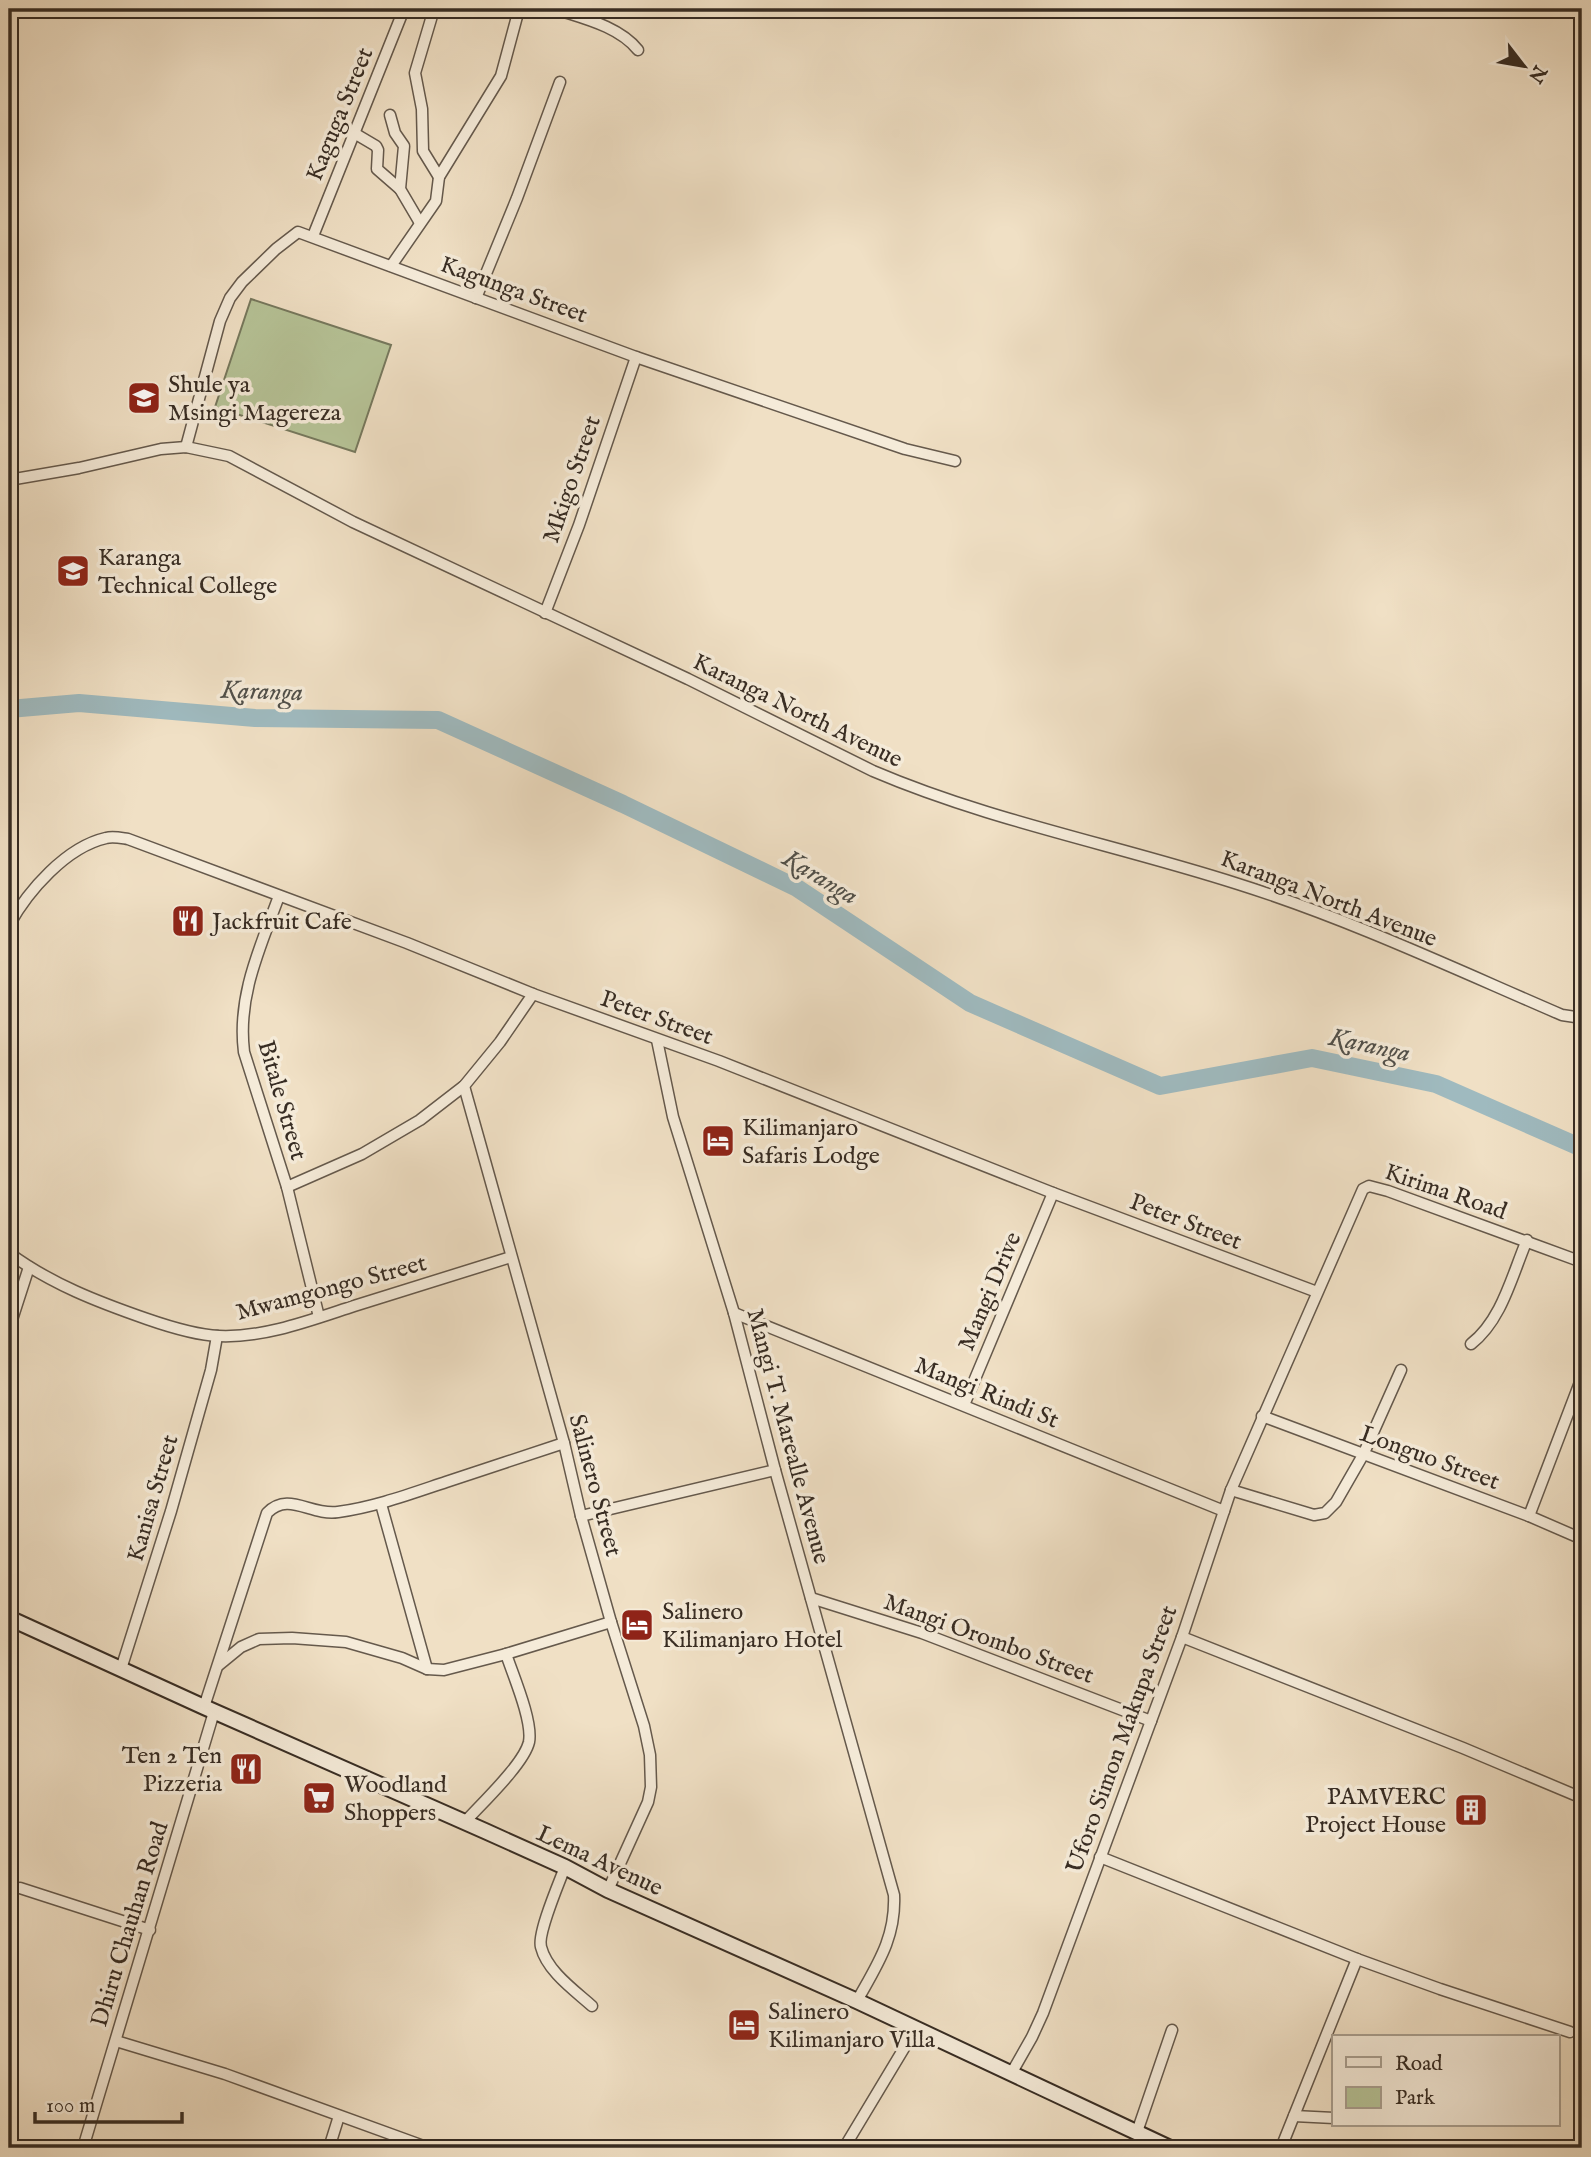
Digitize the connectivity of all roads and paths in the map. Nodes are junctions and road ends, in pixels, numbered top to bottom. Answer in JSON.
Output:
{"nodes":[{"id":1,"x":404,"y":9,"type":"edge"},
{"id":2,"x":434,"y":9,"type":"edge"},
{"id":3,"x":519,"y":9,"type":"edge"},
{"id":4,"x":555,"y":9,"type":"edge"},
{"id":5,"x":638,"y":50,"type":"dead end"},
{"id":6,"x":560,"y":82,"type":"dead end"},
{"id":7,"x":390,"y":115,"type":"dead end"},
{"id":8,"x":354,"y":133,"type":"junction"},
{"id":9,"x":439,"y":177,"type":"junction"},
{"id":10,"x":400,"y":189,"type":"junction"},
{"id":11,"x":420,"y":223,"type":"junction"},
{"id":12,"x":313,"y":236,"type":"junction"},
{"id":13,"x":391,"y":266,"type":"junction"},
{"id":14,"x":476,"y":298,"type":"junction"},
{"id":15,"x":636,"y":357,"type":"junction"},
{"id":16,"x":186,"y":447,"type":"junction"},
{"id":17,"x":955,"y":460,"type":"dead end"},
{"id":18,"x":9,"y":480,"type":"edge"},
{"id":19,"x":545,"y":613,"type":"junction"},
{"id":20,"x":279,"y":896,"type":"junction"},
{"id":21,"x":9,"y":925,"type":"edge"},
{"id":22,"x":533,"y":994,"type":"junction"},
{"id":23,"x":1582,"y":1018,"type":"edge"},
{"id":24,"x":657,"y":1040,"type":"junction"},
{"id":25,"x":464,"y":1086,"type":"junction"},
{"id":26,"x":287,"y":1187,"type":"junction"},
{"id":27,"x":1053,"y":1193,"type":"junction"},
{"id":28,"x":1527,"y":1240,"type":"junction"},
{"id":29,"x":9,"y":1253,"type":"edge"},
{"id":30,"x":511,"y":1257,"type":"junction"},
{"id":31,"x":1582,"y":1262,"type":"edge"},
{"id":32,"x":29,"y":1268,"type":"junction"},
{"id":33,"x":1317,"y":1292,"type":"junction"},
{"id":34,"x":734,"y":1313,"type":"junction"},
{"id":35,"x":319,"y":1317,"type":"junction"},
{"id":36,"x":9,"y":1329,"type":"edge"},
{"id":37,"x":217,"y":1336,"type":"junction"},
{"id":38,"x":1471,"y":1344,"type":"dead end"},
{"id":39,"x":1401,"y":1370,"type":"dead end"},
{"id":40,"x":1582,"y":1377,"type":"edge"},
{"id":41,"x":964,"y":1405,"type":"junction"},
{"id":42,"x":1262,"y":1416,"type":"junction"},
{"id":43,"x":564,"y":1443,"type":"junction"},
{"id":44,"x":1363,"y":1455,"type":"junction"},
{"id":45,"x":775,"y":1470,"type":"junction"},
{"id":46,"x":1231,"y":1490,"type":"junction"},
{"id":47,"x":381,"y":1504,"type":"junction"},
{"id":48,"x":1224,"y":1511,"type":"junction"},
{"id":49,"x":581,"y":1516,"type":"junction"},
{"id":50,"x":1529,"y":1516,"type":"junction"},
{"id":51,"x":1582,"y":1539,"type":"edge"},
{"id":52,"x":811,"y":1598,"type":"junction"},
{"id":53,"x":9,"y":1618,"type":"edge"},
{"id":54,"x":611,"y":1622,"type":"junction"},
{"id":55,"x":1182,"y":1637,"type":"junction"},
{"id":56,"x":506,"y":1654,"type":"junction"},
{"id":57,"x":219,"y":1665,"type":"junction"},
{"id":58,"x":427,"y":1669,"type":"junction"},
{"id":59,"x":121,"y":1670,"type":"junction"},
{"id":60,"x":209,"y":1710,"type":"junction"},
{"id":61,"x":1151,"y":1721,"type":"junction"},
{"id":62,"x":1582,"y":1798,"type":"edge"},
{"id":63,"x":465,"y":1822,"type":"junction"},
{"id":64,"x":1100,"y":1857,"type":"junction"},
{"id":65,"x":565,"y":1867,"type":"junction"},
{"id":66,"x":20,"y":1888,"type":"dead end"},
{"id":67,"x":608,"y":1890,"type":"junction"},
{"id":68,"x":150,"y":1930,"type":"junction"},
{"id":69,"x":1357,"y":1959,"type":"junction"},
{"id":70,"x":857,"y":2001,"type":"junction"},
{"id":71,"x":592,"y":2006,"type":"dead end"},
{"id":72,"x":915,"y":2029,"type":"junction"},
{"id":73,"x":1172,"y":2030,"type":"dead end"},
{"id":74,"x":1570,"y":2032,"type":"dead end"},
{"id":75,"x":116,"y":2041,"type":"junction"},
{"id":76,"x":1012,"y":2074,"type":"junction"},
{"id":77,"x":339,"y":2116,"type":"junction"},
{"id":78,"x":1294,"y":2116,"type":"junction"},
{"id":79,"x":1332,"y":2118,"type":"edge"},
{"id":80,"x":1136,"y":2132,"type":"junction"},
{"id":81,"x":83,"y":2148,"type":"edge"},
{"id":82,"x":329,"y":2148,"type":"edge"},
{"id":83,"x":429,"y":2148,"type":"edge"},
{"id":84,"x":844,"y":2148,"type":"edge"},
{"id":85,"x":1170,"y":2148,"type":"edge"},
{"id":86,"x":1281,"y":2148,"type":"edge"}],
"edges":[{"from":1,"to":8,"type":"street","name":"Kaguga Street"},
{"from":2,"to":9,"type":"street"},
{"from":3,"to":9,"type":"street"},
{"from":4,"to":5,"type":"street"},
{"from":6,"to":14,"type":"street"},
{"from":7,"to":10,"type":"street"},
{"from":8,"to":10,"type":"street"},
{"from":8,"to":12,"type":"street","name":"Kaguga Street"},
{"from":9,"to":11,"type":"street"},
{"from":10,"to":11,"type":"street"},
{"from":11,"to":13,"type":"street"},
{"from":12,"to":13,"type":"street","name":"Kagunga Street"},
{"from":12,"to":16,"type":"street"},
{"from":13,"to":14,"type":"street","name":"Kagunga Street"},
{"from":14,"to":15,"type":"street","name":"Kagunga Street"},
{"from":15,"to":17,"type":"street","name":"Kagunga Street"},
{"from":15,"to":19,"type":"street","name":"Mkigo Street"},
{"from":16,"to":18,"type":"street","name":"Karanga North Avenue"},
{"from":16,"to":19,"type":"street","name":"Karanga North Avenue"},
{"from":19,"to":23,"type":"street","name":"Karanga North Avenue"},
{"from":20,"to":21,"type":"street","name":"Peter Street"},
{"from":20,"to":22,"type":"street","name":"Peter Street"},
{"from":20,"to":26,"type":"street","name":"Bitale Street"},
{"from":22,"to":24,"type":"street","name":"Peter Street"},
{"from":22,"to":25,"type":"street"},
{"from":24,"to":27,"type":"street","name":"Peter Street"},
{"from":24,"to":34,"type":"street","name":"Mangi T. Marealle Avenue"},
{"from":25,"to":26,"type":"street"},
{"from":25,"to":30,"type":"street","name":"Salinero Street"},
{"from":26,"to":35,"type":"street","name":"Bitale Street"},
{"from":27,"to":33,"type":"street","name":"Peter Street"},
{"from":27,"to":41,"type":"street","name":"Mangi Drive"},
{"from":28,"to":31,"type":"street","name":"Kirima Road"},
{"from":28,"to":33,"type":"street","name":"Kirima Road"},
{"from":28,"to":38,"type":"street"},
{"from":29,"to":32,"type":"street","name":"Mwamgongo Street"},
{"from":30,"to":35,"type":"street","name":"Mwamgongo Street"},
{"from":30,"to":43,"type":"street","name":"Salinero Street"},
{"from":32,"to":36,"type":"street"},
{"from":32,"to":37,"type":"street","name":"Mwamgongo Street"},
{"from":33,"to":42,"type":"street","name":"Uforo Simon Makupa Street"},
{"from":34,"to":41,"type":"street","name":"Mangi Rindi St"},
{"from":34,"to":45,"type":"street","name":"Mangi T. Marealle Avenue"},
{"from":35,"to":37,"type":"street","name":"Mwamgongo Street"},
{"from":37,"to":59,"type":"street","name":"Kanisa Street"},
{"from":39,"to":44,"type":"street"},
{"from":40,"to":50,"type":"street"},
{"from":41,"to":48,"type":"street","name":"Mangi Rindi St"},
{"from":42,"to":44,"type":"street","name":"Longuo Street"},
{"from":42,"to":46,"type":"street","name":"Uforo Simon Makupa Street"},
{"from":43,"to":47,"type":"street"},
{"from":43,"to":49,"type":"street","name":"Salinero Street"},
{"from":44,"to":46,"type":"street"},
{"from":44,"to":50,"type":"street","name":"Longuo Street"},
{"from":45,"to":49,"type":"street"},
{"from":45,"to":52,"type":"street","name":"Mangi T. Marealle Avenue"},
{"from":46,"to":48,"type":"street","name":"Uforo Simon Makupa Street"},
{"from":47,"to":57,"type":"street","name":"Dhiru Chauhan Road"},
{"from":47,"to":58,"type":"street"},
{"from":48,"to":55,"type":"street","name":"Uforo Simon Makupa Street"},
{"from":49,"to":54,"type":"street","name":"Salinero Street"},
{"from":50,"to":51,"type":"street","name":"Longuo Street"},
{"from":52,"to":61,"type":"street","name":"Mangi Orombo Street"},
{"from":52,"to":70,"type":"street","name":"Mangi T. Marealle Avenue"},
{"from":53,"to":59,"type":"main road","name":"Lema Avenue"},
{"from":54,"to":56,"type":"street"},
{"from":54,"to":67,"type":"street","name":"Salinero Street"},
{"from":55,"to":61,"type":"street","name":"Uforo Simon Makupa Street"},
{"from":55,"to":62,"type":"street"},
{"from":56,"to":58,"type":"street"},
{"from":56,"to":63,"type":"street"},
{"from":57,"to":58,"type":"street"},
{"from":57,"to":60,"type":"street","name":"Dhiru Chauhan Road"},
{"from":59,"to":60,"type":"main road","name":"Lema Avenue"},
{"from":60,"to":63,"type":"main road","name":"Lema Avenue"},
{"from":60,"to":68,"type":"street","name":"Dhiru Chauhan Road"},
{"from":61,"to":64,"type":"street","name":"Uforo Simon Makupa Street"},
{"from":63,"to":65,"type":"main road","name":"Lema Avenue"},
{"from":64,"to":69,"type":"street"},
{"from":64,"to":76,"type":"street","name":"Uforo Simon Makupa Street"},
{"from":65,"to":67,"type":"main road","name":"Lema Avenue"},
{"from":65,"to":71,"type":"street"},
{"from":66,"to":68,"type":"street"},
{"from":67,"to":70,"type":"main road","name":"Lema Avenue"},
{"from":68,"to":75,"type":"street","name":"Dhiru Chauhan Road"},
{"from":69,"to":74,"type":"street"},
{"from":69,"to":78,"type":"street"},
{"from":70,"to":72,"type":"main road","name":"Lema Avenue"},
{"from":72,"to":76,"type":"main road","name":"Lema Avenue"},
{"from":72,"to":84,"type":"street"},
{"from":73,"to":80,"type":"street"},
{"from":75,"to":77,"type":"street"},
{"from":75,"to":81,"type":"street","name":"Dhiru Chauhan Road"},
{"from":76,"to":80,"type":"main road","name":"Lema Avenue"},
{"from":77,"to":82,"type":"street"},
{"from":77,"to":83,"type":"street"},
{"from":78,"to":79,"type":"street"},
{"from":78,"to":86,"type":"street"},
{"from":80,"to":85,"type":"main road","name":"Lema Avenue"}]}
